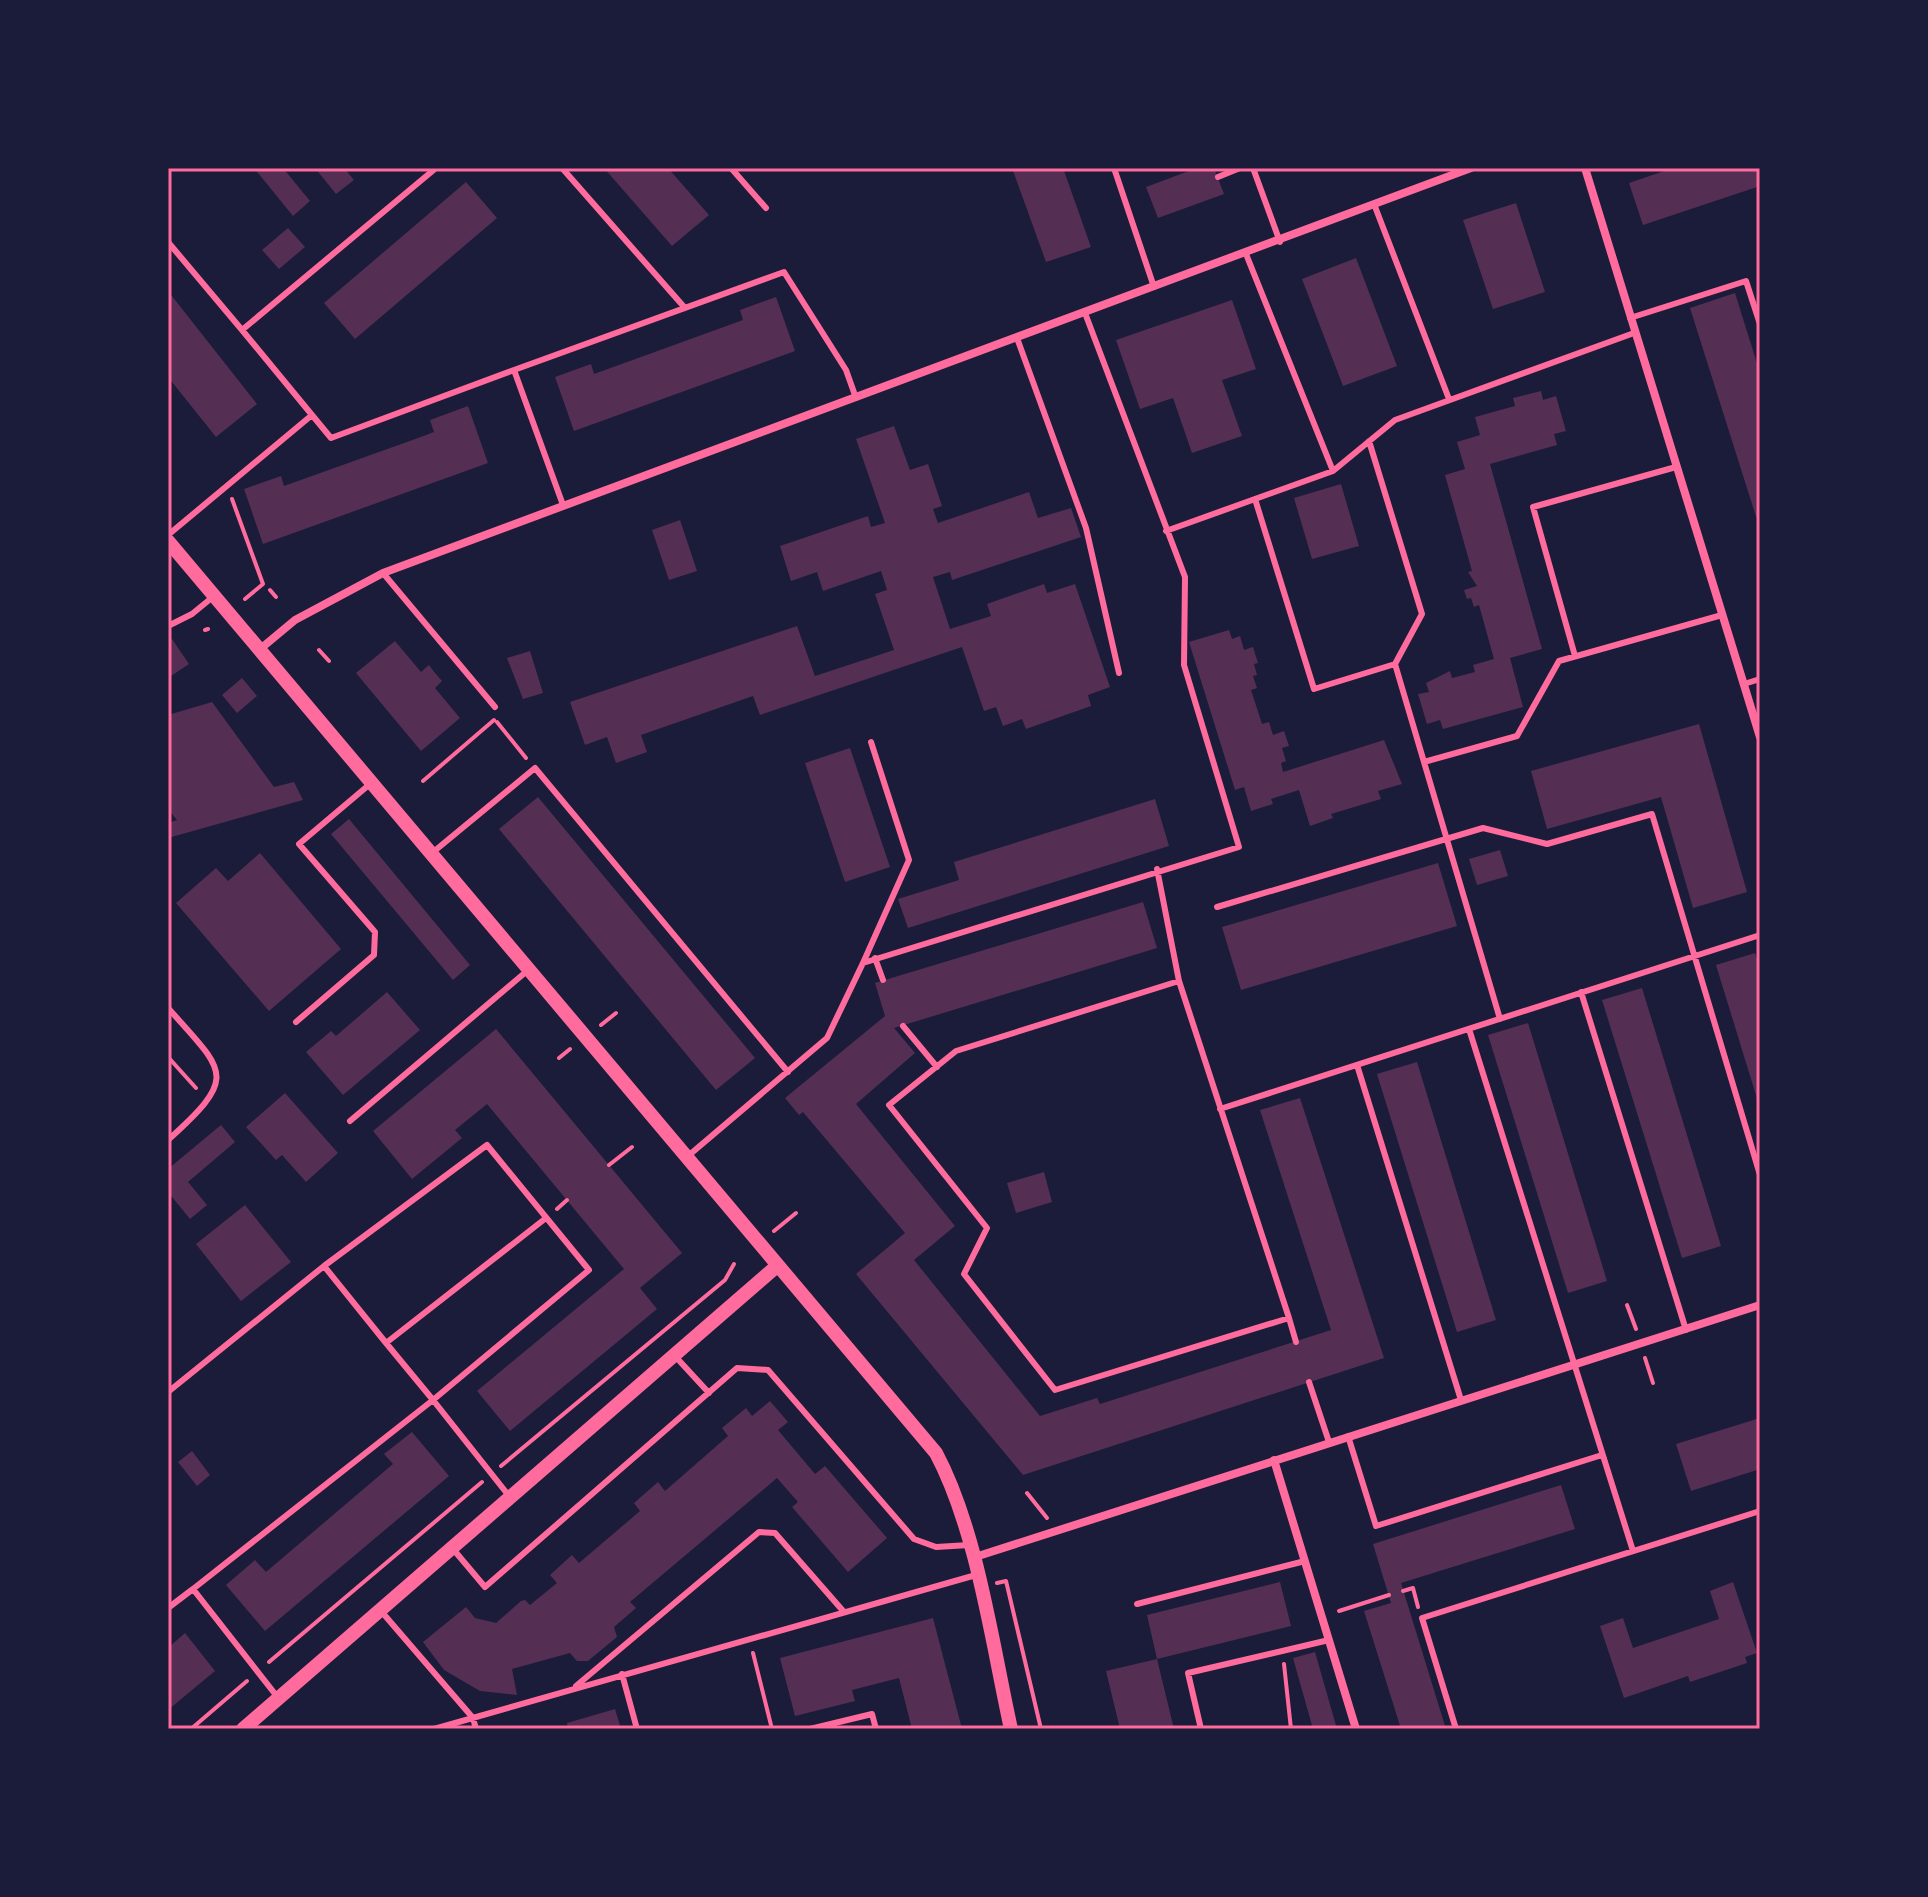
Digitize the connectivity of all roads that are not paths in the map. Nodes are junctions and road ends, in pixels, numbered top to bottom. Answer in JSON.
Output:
{"nodes":[{"id":1,"x":436,"y":168,"type":"edge"},
{"id":2,"x":562,"y":168,"type":"edge"},
{"id":3,"x":731,"y":168,"type":"edge"},
{"id":4,"x":1114,"y":168,"type":"edge"},
{"id":5,"x":1240,"y":168,"type":"edge"},
{"id":6,"x":1253,"y":168,"type":"edge"},
{"id":7,"x":1471,"y":168,"type":"edge"},
{"id":8,"x":1585,"y":168,"type":"edge"},
{"id":9,"x":1218,"y":177,"type":"dead end"},
{"id":10,"x":1374,"y":204,"type":"junction"},
{"id":11,"x":766,"y":208,"type":"dead end"},
{"id":12,"x":168,"y":242,"type":"edge"},
{"id":13,"x":1280,"y":242,"type":"junction"},
{"id":14,"x":1246,"y":254,"type":"junction"},
{"id":15,"x":1154,"y":287,"type":"junction"},
{"id":16,"x":685,"y":308,"type":"junction"},
{"id":17,"x":1085,"y":313,"type":"junction"},
{"id":18,"x":1630,"y":318,"type":"junction"},
{"id":19,"x":1760,"y":324,"type":"edge"},
{"id":20,"x":242,"y":330,"type":"junction"},
{"id":21,"x":1634,"y":333,"type":"junction"},
{"id":22,"x":1017,"y":338,"type":"junction"},
{"id":23,"x":514,"y":370,"type":"junction"},
{"id":24,"x":856,"y":398,"type":"junction"},
{"id":25,"x":1449,"y":399,"type":"junction"},
{"id":26,"x":312,"y":415,"type":"junction"},
{"id":27,"x":1369,"y":441,"type":"junction"},
{"id":28,"x":1676,"y":467,"type":"junction"},
{"id":29,"x":1333,"y":471,"type":"junction"},
{"id":30,"x":1255,"y":499,"type":"junction"},
{"id":31,"x":563,"y":505,"type":"junction"},
{"id":32,"x":1166,"y":531,"type":"junction"},
{"id":33,"x":168,"y":535,"type":"edge"},
{"id":34,"x":168,"y":541,"type":"edge"},
{"id":35,"x":383,"y":573,"type":"junction"},
{"id":36,"x":214,"y":596,"type":"junction"},
{"id":37,"x":1722,"y":615,"type":"junction"},
{"id":38,"x":168,"y":626,"type":"edge"},
{"id":39,"x":258,"y":650,"type":"junction"},
{"id":40,"x":1575,"y":656,"type":"junction"},
{"id":41,"x":1395,"y":664,"type":"junction"},
{"id":42,"x":1119,"y":673,"type":"dead end"},
{"id":43,"x":1760,"y":679,"type":"edge"},
{"id":44,"x":1744,"y":684,"type":"junction"},
{"id":45,"x":495,"y":707,"type":"road end"},
{"id":46,"x":1760,"y":737,"type":"edge"},
{"id":47,"x":871,"y":742,"type":"dead end"},
{"id":48,"x":1424,"y":762,"type":"junction"},
{"id":49,"x":370,"y":784,"type":"junction"},
{"id":50,"x":1446,"y":839,"type":"junction"},
{"id":51,"x":430,"y":855,"type":"junction"},
{"id":52,"x":1157,"y":869,"type":"junction"},
{"id":53,"x":1217,"y":907,"type":"dead end"},
{"id":54,"x":1760,"y":935,"type":"edge"},
{"id":55,"x":1692,"y":957,"type":"junction"},
{"id":56,"x":875,"y":958,"type":"junction"},
{"id":57,"x":863,"y":963,"type":"junction"},
{"id":58,"x":527,"y":971,"type":"junction"},
{"id":59,"x":883,"y":980,"type":"dead end"},
{"id":60,"x":1179,"y":981,"type":"junction"},
{"id":61,"x":1581,"y":992,"type":"junction"},
{"id":62,"x":168,"y":1008,"type":"edge"},
{"id":63,"x":1500,"y":1019,"type":"junction"},
{"id":64,"x":296,"y":1022,"type":"dead end"},
{"id":65,"x":903,"y":1026,"type":"dead end"},
{"id":66,"x":1469,"y":1029,"type":"junction"},
{"id":67,"x":1357,"y":1065,"type":"junction"},
{"id":68,"x":937,"y":1067,"type":"junction"},
{"id":69,"x":788,"y":1072,"type":"junction"},
{"id":70,"x":1220,"y":1109,"type":"junction"},
{"id":71,"x":350,"y":1121,"type":"dead end"},
{"id":72,"x":168,"y":1140,"type":"edge"},
{"id":73,"x":685,"y":1158,"type":"junction"},
{"id":74,"x":1760,"y":1175,"type":"edge"},
{"id":75,"x":546,"y":1218,"type":"junction"},
{"id":76,"x":324,"y":1266,"type":"junction"},
{"id":77,"x":777,"y":1266,"type":"junction"},
{"id":78,"x":1760,"y":1305,"type":"edge"},
{"id":79,"x":1289,"y":1318,"type":"junction"},
{"id":80,"x":1686,"y":1330,"type":"junction"},
{"id":81,"x":1296,"y":1342,"type":"dead end"},
{"id":82,"x":386,"y":1343,"type":"junction"},
{"id":83,"x":674,"y":1355,"type":"junction"},
{"id":84,"x":1573,"y":1364,"type":"junction"},
{"id":85,"x":1309,"y":1382,"type":"dead end"},
{"id":86,"x":168,"y":1392,"type":"edge"},
{"id":87,"x":709,"y":1393,"type":"junction"},
{"id":88,"x":433,"y":1400,"type":"junction"},
{"id":89,"x":1461,"y":1400,"type":"junction"},
{"id":90,"x":1348,"y":1436,"type":"junction"},
{"id":91,"x":1329,"y":1442,"type":"junction"},
{"id":92,"x":1602,"y":1455,"type":"junction"},
{"id":93,"x":1274,"y":1460,"type":"junction"},
{"id":94,"x":511,"y":1498,"type":"junction"},
{"id":95,"x":1760,"y":1511,"type":"edge"},
{"id":96,"x":453,"y":1549,"type":"junction"},
{"id":97,"x":971,"y":1551,"type":"junction"},
{"id":98,"x":1633,"y":1551,"type":"junction"},
{"id":99,"x":1305,"y":1561,"type":"junction"},
{"id":100,"x":976,"y":1575,"type":"junction"},
{"id":101,"x":193,"y":1589,"type":"junction"},
{"id":102,"x":1137,"y":1604,"type":"dead end"},
{"id":103,"x":168,"y":1608,"type":"edge"},
{"id":104,"x":381,"y":1611,"type":"junction"},
{"id":105,"x":844,"y":1612,"type":"junction"},
{"id":106,"x":1329,"y":1640,"type":"junction"},
{"id":107,"x":622,"y":1674,"type":"junction"},
{"id":108,"x":573,"y":1688,"type":"junction"},
{"id":109,"x":279,"y":1699,"type":"junction"},
{"id":110,"x":473,"y":1718,"type":"junction"},
{"id":111,"x":243,"y":1729,"type":"edge"},
{"id":112,"x":434,"y":1729,"type":"edge"},
{"id":113,"x":476,"y":1729,"type":"edge"},
{"id":114,"x":637,"y":1729,"type":"edge"},
{"id":115,"x":810,"y":1729,"type":"edge"},
{"id":116,"x":876,"y":1729,"type":"edge"},
{"id":117,"x":1011,"y":1729,"type":"edge"},
{"id":118,"x":1201,"y":1729,"type":"edge"},
{"id":119,"x":1356,"y":1729,"type":"edge"},
{"id":120,"x":1456,"y":1729,"type":"edge"}],
"edges":[{"from":1,"to":20,"type":"lane"},
{"from":2,"to":16,"type":"lane"},
{"from":3,"to":11,"type":"lane"},
{"from":4,"to":15,"type":"lane"},
{"from":5,"to":9,"type":"lane"},
{"from":6,"to":13,"type":"lane"},
{"from":7,"to":10,"type":"street"},
{"from":8,"to":18,"type":"street"},
{"from":10,"to":13,"type":"street"},
{"from":10,"to":25,"type":"lane"},
{"from":12,"to":20,"type":"lane"},
{"from":13,"to":14,"type":"street"},
{"from":14,"to":15,"type":"street"},
{"from":14,"to":29,"type":"lane"},
{"from":15,"to":17,"type":"street"},
{"from":16,"to":23,"type":"lane"},
{"from":16,"to":24,"type":"lane"},
{"from":17,"to":22,"type":"street"},
{"from":17,"to":32,"type":"lane"},
{"from":18,"to":19,"type":"lane"},
{"from":18,"to":21,"type":"street"},
{"from":20,"to":26,"type":"lane"},
{"from":21,"to":25,"type":"lane"},
{"from":21,"to":28,"type":"street"},
{"from":22,"to":24,"type":"street"},
{"from":22,"to":42,"type":"lane"},
{"from":23,"to":26,"type":"lane"},
{"from":23,"to":31,"type":"lane"},
{"from":24,"to":31,"type":"street"},
{"from":25,"to":27,"type":"lane"},
{"from":26,"to":33,"type":"lane"},
{"from":27,"to":29,"type":"lane"},
{"from":27,"to":41,"type":"lane"},
{"from":28,"to":37,"type":"street"},
{"from":28,"to":40,"type":"lane"},
{"from":29,"to":30,"type":"lane"},
{"from":30,"to":32,"type":"lane"},
{"from":30,"to":41,"type":"lane"},
{"from":31,"to":35,"type":"street"},
{"from":32,"to":52,"type":"lane"},
{"from":34,"to":36,"type":"street"},
{"from":35,"to":39,"type":"street"},
{"from":35,"to":45,"type":"lane"},
{"from":36,"to":38,"type":"lane"},
{"from":36,"to":39,"type":"street"},
{"from":37,"to":40,"type":"lane"},
{"from":37,"to":44,"type":"street"},
{"from":39,"to":49,"type":"street"},
{"from":40,"to":48,"type":"lane"},
{"from":41,"to":48,"type":"lane"},
{"from":43,"to":44,"type":"lane"},
{"from":44,"to":46,"type":"street"},
{"from":47,"to":57,"type":"lane"},
{"from":48,"to":50,"type":"lane"},
{"from":49,"to":51,"type":"street"},
{"from":49,"to":64,"type":"lane"},
{"from":50,"to":53,"type":"lane"},
{"from":50,"to":55,"type":"lane"},
{"from":50,"to":63,"type":"lane"},
{"from":51,"to":58,"type":"street"},
{"from":51,"to":69,"type":"lane"},
{"from":52,"to":56,"type":"lane"},
{"from":52,"to":60,"type":"lane"},
{"from":54,"to":55,"type":"lane"},
{"from":55,"to":61,"type":"lane"},
{"from":55,"to":74,"type":"lane"},
{"from":56,"to":57,"type":"lane"},
{"from":56,"to":59,"type":"lane"},
{"from":57,"to":69,"type":"lane"},
{"from":58,"to":71,"type":"lane"},
{"from":58,"to":73,"type":"street"},
{"from":60,"to":68,"type":"lane"},
{"from":60,"to":70,"type":"lane"},
{"from":61,"to":63,"type":"lane"},
{"from":61,"to":80,"type":"lane"},
{"from":62,"to":72,"type":"lane"},
{"from":63,"to":66,"type":"lane"},
{"from":65,"to":68,"type":"lane"},
{"from":66,"to":67,"type":"lane"},
{"from":66,"to":84,"type":"lane"},
{"from":67,"to":70,"type":"lane"},
{"from":67,"to":89,"type":"lane"},
{"from":68,"to":79,"type":"lane"},
{"from":69,"to":73,"type":"lane"},
{"from":70,"to":79,"type":"lane"},
{"from":73,"to":77,"type":"street"},
{"from":75,"to":76,"type":"lane"},
{"from":75,"to":82,"type":"lane"},
{"from":75,"to":88,"type":"lane"},
{"from":76,"to":82,"type":"lane"},
{"from":76,"to":86,"type":"lane"},
{"from":77,"to":83,"type":"street"},
{"from":77,"to":97,"type":"street"},
{"from":78,"to":80,"type":"street"},
{"from":79,"to":81,"type":"lane"},
{"from":80,"to":84,"type":"street"},
{"from":82,"to":88,"type":"lane"},
{"from":83,"to":87,"type":"lane"},
{"from":83,"to":94,"type":"street"},
{"from":84,"to":89,"type":"street"},
{"from":84,"to":92,"type":"lane"},
{"from":85,"to":91,"type":"lane"},
{"from":87,"to":96,"type":"lane"},
{"from":87,"to":97,"type":"lane"},
{"from":88,"to":94,"type":"lane"},
{"from":88,"to":101,"type":"lane"},
{"from":89,"to":90,"type":"street"},
{"from":90,"to":91,"type":"street"},
{"from":90,"to":92,"type":"lane"},
{"from":91,"to":93,"type":"street"},
{"from":92,"to":98,"type":"lane"},
{"from":93,"to":97,"type":"street"},
{"from":93,"to":99,"type":"street"},
{"from":94,"to":96,"type":"street"},
{"from":95,"to":98,"type":"lane"},
{"from":96,"to":104,"type":"street"},
{"from":97,"to":100,"type":"street"},
{"from":98,"to":120,"type":"lane"},
{"from":99,"to":102,"type":"lane"},
{"from":99,"to":106,"type":"street"},
{"from":100,"to":105,"type":"lane"},
{"from":100,"to":117,"type":"street"},
{"from":101,"to":103,"type":"lane"},
{"from":101,"to":109,"type":"lane"},
{"from":104,"to":109,"type":"street"},
{"from":104,"to":110,"type":"lane"},
{"from":105,"to":107,"type":"lane"},
{"from":105,"to":108,"type":"lane"},
{"from":106,"to":118,"type":"lane"},
{"from":106,"to":119,"type":"street"},
{"from":107,"to":108,"type":"lane"},
{"from":107,"to":114,"type":"lane"},
{"from":108,"to":110,"type":"lane"},
{"from":109,"to":111,"type":"street"},
{"from":110,"to":112,"type":"lane"},
{"from":110,"to":113,"type":"lane"},
{"from":115,"to":116,"type":"lane"}]}
